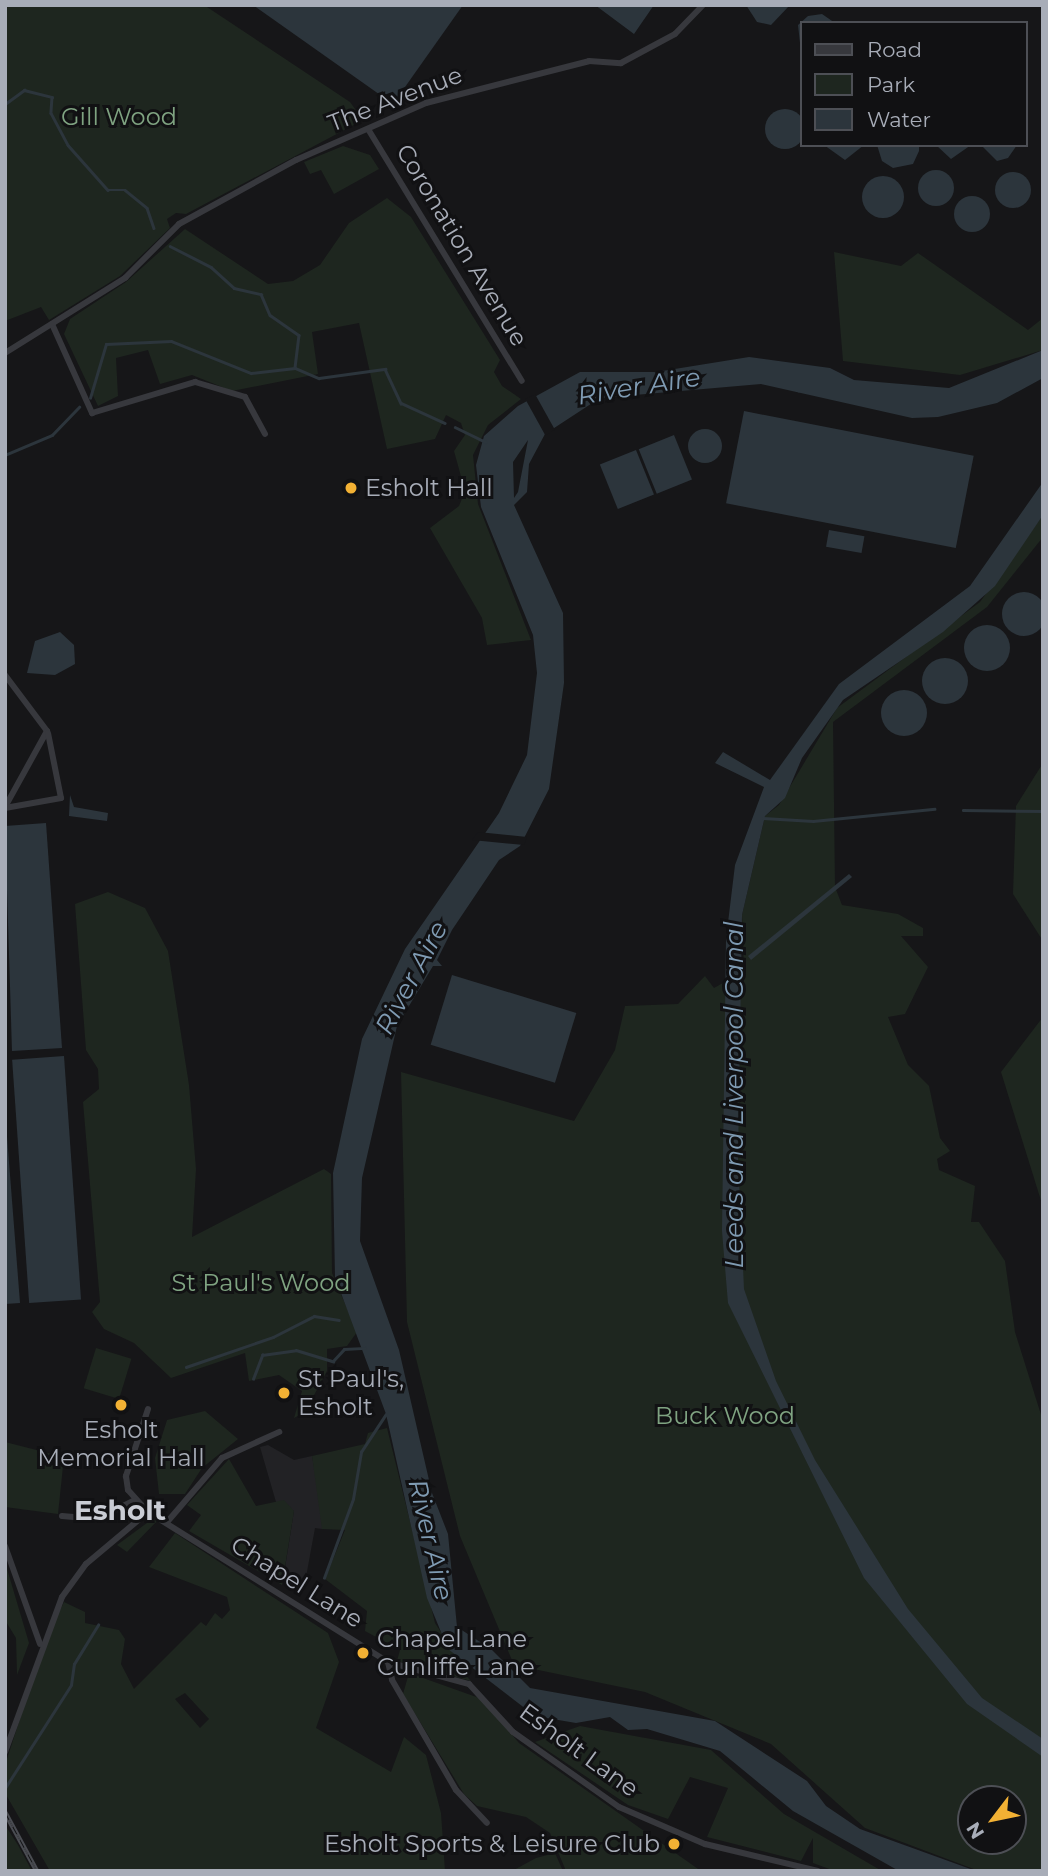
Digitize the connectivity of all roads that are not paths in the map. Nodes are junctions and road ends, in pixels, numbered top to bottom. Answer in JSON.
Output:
{"nodes":[{"id":1,"x":703,"y":5,"type":"edge"},
{"id":2,"x":368,"y":129,"type":"junction"},
{"id":3,"x":52,"y":324,"type":"junction"},
{"id":4,"x":5,"y":353,"type":"edge"},
{"id":5,"x":522,"y":381,"type":"dead end"},
{"id":6,"x":265,"y":434,"type":"dead end"},
{"id":7,"x":5,"y":675,"type":"edge"},
{"id":8,"x":47,"y":731,"type":"junction"},
{"id":9,"x":5,"y":808,"type":"edge"},
{"id":10,"x":148,"y":1409,"type":"dead end"},
{"id":11,"x":264,"y":1429,"type":"dead end"},
{"id":12,"x":279,"y":1432,"type":"dead end"},
{"id":13,"x":269,"y":1437,"type":"junction"},
{"id":14,"x":135,"y":1500,"type":"junction"},
{"id":15,"x":148,"y":1512,"type":"junction"},
{"id":16,"x":62,"y":1516,"type":"dead end"},
{"id":17,"x":168,"y":1521,"type":"junction"},
{"id":18,"x":5,"y":1546,"type":"edge"},
{"id":19,"x":40,"y":1644,"type":"junction"},
{"id":20,"x":388,"y":1662,"type":"junction"},
{"id":21,"x":409,"y":1668,"type":"joint"},
{"id":22,"x":5,"y":1752,"type":"edge"},
{"id":23,"x":487,"y":1823,"type":"dead end"},
{"id":24,"x":818,"y":1871,"type":"edge"}],
"edges":[{"from":1,"to":2,"type":"street","name":"The Avenue"},
{"from":2,"to":3,"type":"street","name":"The Avenue"},
{"from":2,"to":5,"type":"street","name":"Coronation Avenue"},
{"from":3,"to":4,"type":"street","name":"The Avenue"},
{"from":3,"to":6,"type":"street"},
{"from":7,"to":8,"type":"street"},
{"from":8,"to":9,"type":"street"},
{"from":8,"to":9,"type":"street"},
{"from":10,"to":14,"type":"street"},
{"from":11,"to":13,"type":"street"},
{"from":12,"to":13,"type":"street"},
{"from":13,"to":17,"type":"street"},
{"from":14,"to":15,"type":"street","name":"Chapel Lane"},
{"from":14,"to":16,"type":"street"},
{"from":15,"to":17,"type":"street","name":"Chapel Lane"},
{"from":15,"to":19,"type":"street"},
{"from":17,"to":20,"type":"street","name":"Chapel Lane"},
{"from":18,"to":19,"type":"street"},
{"from":19,"to":22,"type":"street"},
{"from":20,"to":21,"type":"street","name":"Chapel Lane"},
{"from":20,"to":23,"type":"street"},
{"from":21,"to":24,"type":"street","name":"Esholt Lane"}]}
